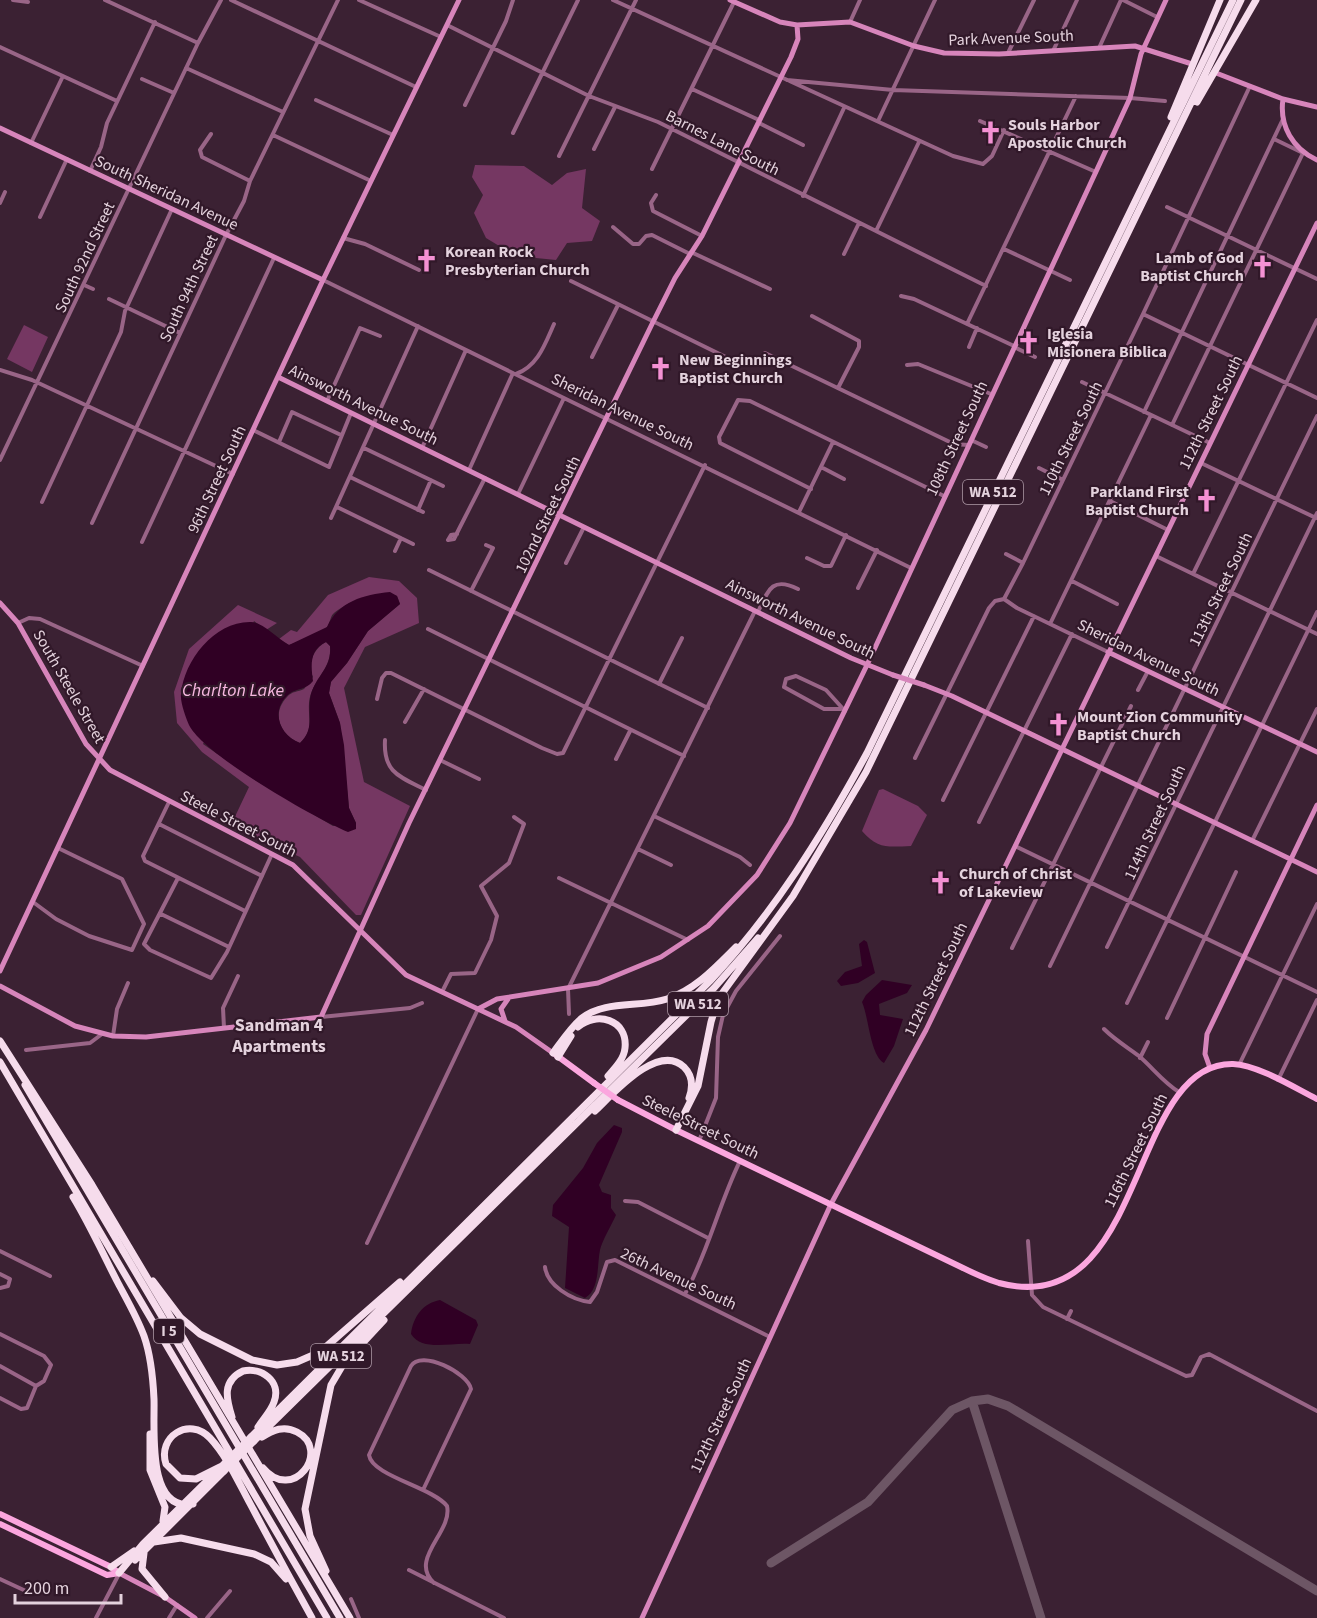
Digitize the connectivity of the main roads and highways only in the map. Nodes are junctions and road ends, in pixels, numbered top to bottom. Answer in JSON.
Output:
{"nodes":[{"id":1,"x":1220,"y":0,"type":"edge"},
{"id":2,"x":1233,"y":0,"type":"edge"},
{"id":3,"x":1241,"y":0,"type":"edge"},
{"id":4,"x":1256,"y":0,"type":"edge"},
{"id":5,"x":1134,"y":201,"type":"junction"},
{"id":6,"x":1142,"y":205,"type":"junction"},
{"id":7,"x":811,"y":866,"type":"junction"},
{"id":8,"x":755,"y":928,"type":"junction"},
{"id":9,"x":0,"y":1042,"type":"edge"},
{"id":10,"x":556,"y":1055,"type":"junction"},
{"id":11,"x":0,"y":1062,"type":"edge"},
{"id":12,"x":1317,"y":1099,"type":"edge"},
{"id":13,"x":22,"y":1103,"type":"junction"},
{"id":14,"x":567,"y":1127,"type":"junction"},
{"id":15,"x":676,"y":1130,"type":"junction"},
{"id":16,"x":128,"y":1247,"type":"junction"},
{"id":17,"x":424,"y":1268,"type":"junction"},
{"id":18,"x":1031,"y":1285,"type":"joint"},
{"id":19,"x":154,"y":1399,"type":"junction"},
{"id":20,"x":237,"y":1430,"type":"junction"},
{"id":21,"x":253,"y":1439,"type":"junction"},
{"id":22,"x":251,"y":1455,"type":"junction"},
{"id":23,"x":222,"y":1468,"type":"junction"},
{"id":24,"x":194,"y":1503,"type":"junction"},
{"id":25,"x":183,"y":1505,"type":"junction"},
{"id":26,"x":0,"y":1516,"type":"edge"},
{"id":27,"x":0,"y":1524,"type":"edge"},
{"id":28,"x":160,"y":1526,"type":"junction"},
{"id":29,"x":154,"y":1542,"type":"junction"},
{"id":30,"x":145,"y":1546,"type":"junction"},
{"id":31,"x":111,"y":1567,"type":"junction"},
{"id":32,"x":120,"y":1573,"type":"junction"},
{"id":33,"x":337,"y":1595,"type":"junction"},
{"id":34,"x":165,"y":1596,"type":"road end"},
{"id":35,"x":311,"y":1618,"type":"edge"},
{"id":36,"x":327,"y":1618,"type":"edge"},
{"id":37,"x":340,"y":1618,"type":"edge"},
{"id":38,"x":350,"y":1618,"type":"edge"}],
"edges":[{"from":1,"to":5,"type":"highway"},
{"from":2,"to":5,"type":"highway","number":"WA 512"},
{"from":3,"to":6,"type":"highway","number":"WA 512"},
{"from":4,"to":6,"type":"highway"},
{"from":5,"to":8,"type":"highway","number":"WA 512"},
{"from":6,"to":7,"type":"highway","number":"WA 512"},
{"from":7,"to":14,"type":"highway","number":"WA 512"},
{"from":7,"to":15,"type":"highway"},
{"from":8,"to":10,"type":"highway"},
{"from":8,"to":14,"type":"highway","number":"WA 512"},
{"from":9,"to":16,"type":"highway"},
{"from":9,"to":37,"type":"highway","number":"I 5"},
{"from":10,"to":14,"type":"highway"},
{"from":10,"to":15,"type":"main road","name":"Steele Street South","bridge":true},
{"from":11,"to":13,"type":"highway","number":"I 5"},
{"from":12,"to":18,"type":"main road","name":"116th Street South"},
{"from":13,"to":19,"type":"highway"},
{"from":13,"to":36,"type":"highway","number":"I 5"},
{"from":14,"to":15,"type":"highway"},
{"from":14,"to":17,"type":"highway","number":"WA 512"},
{"from":15,"to":18,"type":"main road","name":"Steele Street South"},
{"from":16,"to":17,"type":"highway"},
{"from":16,"to":20,"type":"highway"},
{"from":17,"to":21,"type":"highway","number":"WA 512"},
{"from":17,"to":33,"type":"highway"},
{"from":19,"to":25,"type":"highway"},
{"from":19,"to":28,"type":"highway"},
{"from":20,"to":21,"type":"highway"},
{"from":20,"to":22,"type":"highway"},
{"from":21,"to":22,"type":"highway"},
{"from":21,"to":23,"type":"highway","number":"WA 512","bridge":true},
{"from":22,"to":33,"type":"highway"},
{"from":23,"to":24,"type":"highway","number":"WA 512"},
{"from":23,"to":25,"type":"highway","number":"WA 512"},
{"from":23,"to":35,"type":"highway"},
{"from":24,"to":25,"type":"highway"},
{"from":24,"to":29,"type":"highway","number":"WA 512"},
{"from":25,"to":28,"type":"highway","number":"WA 512"},
{"from":26,"to":31,"type":"main road"},
{"from":27,"to":32,"type":"main road"},
{"from":28,"to":30,"type":"highway","number":"WA 512"},
{"from":29,"to":30,"type":"highway","number":"WA 512"},
{"from":29,"to":35,"type":"highway"},
{"from":30,"to":31,"type":"highway"},
{"from":30,"to":32,"type":"highway","number":"WA 512"},
{"from":30,"to":34,"type":"highway"},
{"from":31,"to":32,"type":"main road"},
{"from":33,"to":38,"type":"highway"}]}
